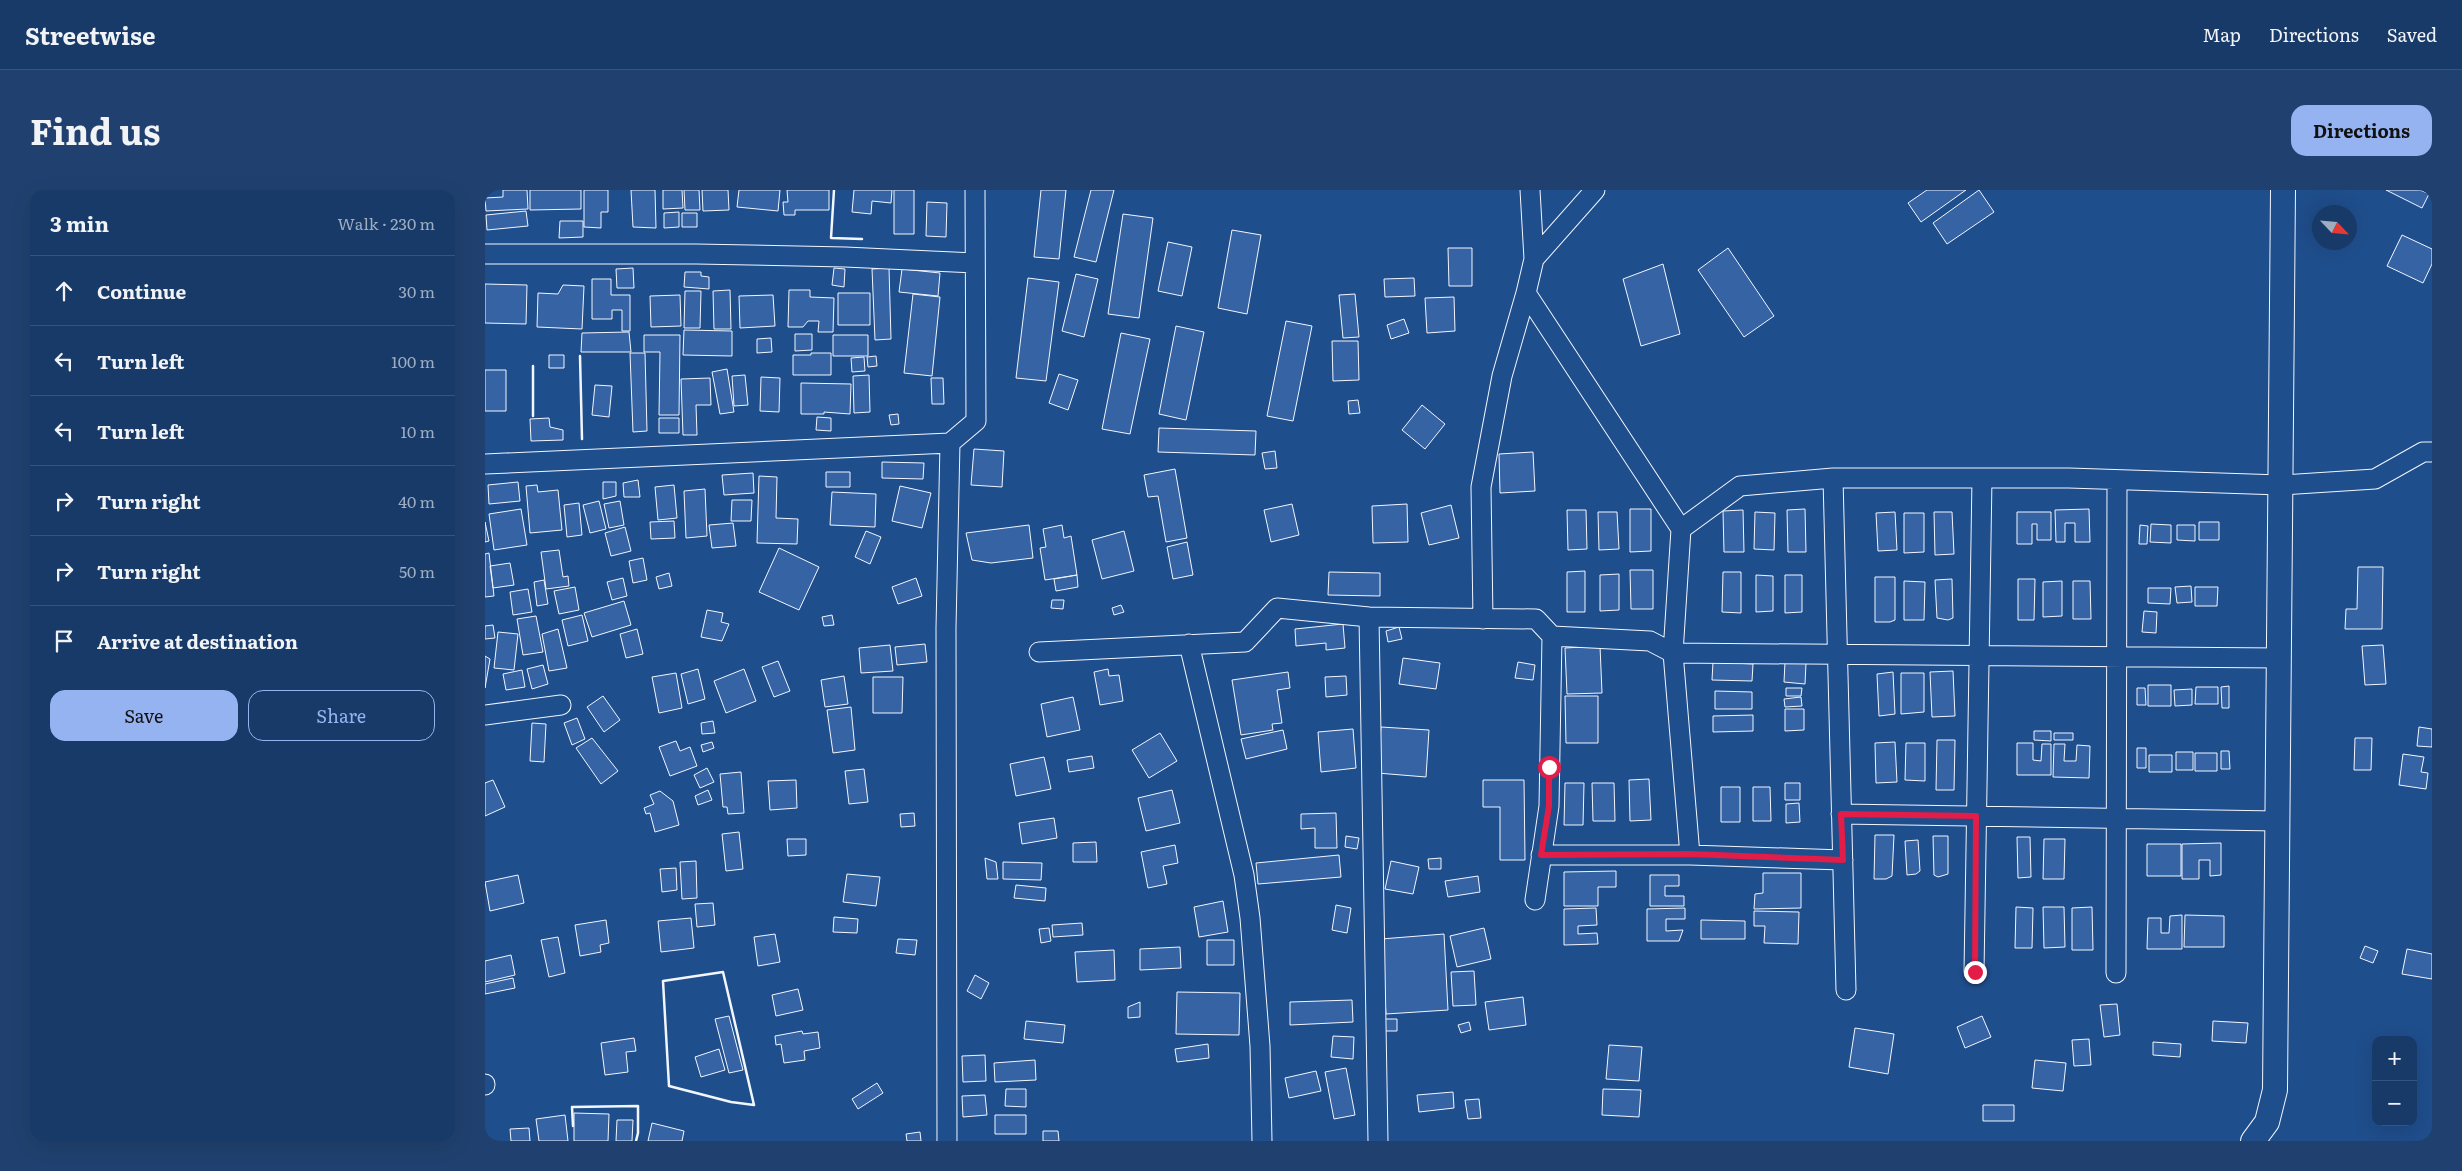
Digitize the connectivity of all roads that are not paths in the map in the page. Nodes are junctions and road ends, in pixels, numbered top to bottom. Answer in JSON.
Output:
{"nodes":[{"id":1,"x":975,"y":190,"type":"edge"},
{"id":2,"x":1530,"y":190,"type":"edge"},
{"id":3,"x":1595,"y":190,"type":"edge"},
{"id":4,"x":2283,"y":190,"type":"edge"},
{"id":5,"x":485,"y":254,"type":"edge"},
{"id":6,"x":1534,"y":259,"type":"junction"},
{"id":7,"x":975,"y":263,"type":"junction"},
{"id":8,"x":1526,"y":293,"type":"junction"},
{"id":9,"x":950,"y":444,"type":"junction"},
{"id":10,"x":2432,"y":452,"type":"edge"},
{"id":11,"x":485,"y":464,"type":"edge"},
{"id":12,"x":1833,"y":478,"type":"junction"},
{"id":13,"x":1982,"y":478,"type":"junction"},
{"id":14,"x":2117,"y":480,"type":"junction"},
{"id":15,"x":2281,"y":485,"type":"junction"},
{"id":16,"x":1681,"y":529,"type":"junction"},
{"id":17,"x":1369,"y":616,"type":"junction"},
{"id":18,"x":1483,"y":619,"type":"junction"},
{"id":19,"x":1552,"y":636,"type":"junction"},
{"id":20,"x":1189,"y":644,"type":"junction"},
{"id":21,"x":1039,"y":652,"type":"dead end"},
{"id":22,"x":1673,"y":653,"type":"junction"},
{"id":23,"x":1837,"y":654,"type":"junction"},
{"id":24,"x":1978,"y":655,"type":"junction"},
{"id":25,"x":2116,"y":657,"type":"junction"},
{"id":26,"x":2279,"y":658,"type":"junction"},
{"id":27,"x":561,"y":705,"type":"dead end"},
{"id":28,"x":485,"y":715,"type":"edge"},
{"id":29,"x":1841,"y":814,"type":"junction"},
{"id":30,"x":1976,"y":816,"type":"junction"},
{"id":31,"x":2116,"y":818,"type":"junction"},
{"id":32,"x":2277,"y":821,"type":"junction"},
{"id":33,"x":1690,"y":854,"type":"junction"},
{"id":34,"x":1541,"y":855,"type":"junction"},
{"id":35,"x":1843,"y":860,"type":"junction"},
{"id":36,"x":1535,"y":900,"type":"dead end"},
{"id":37,"x":1975,"y":972,"type":"dead end"},
{"id":38,"x":2116,"y":973,"type":"dead end"},
{"id":39,"x":1846,"y":990,"type":"dead end"},
{"id":40,"x":947,"y":1141,"type":"edge"},
{"id":41,"x":1262,"y":1141,"type":"edge"},
{"id":42,"x":1378,"y":1141,"type":"edge"},
{"id":43,"x":2253,"y":1141,"type":"edge"}],
"edges":[{"from":1,"to":7,"type":"street"},
{"from":2,"to":6,"type":"street"},
{"from":3,"to":6,"type":"street"},
{"from":4,"to":15,"type":"street"},
{"from":5,"to":7,"type":"street"},
{"from":6,"to":8,"type":"street"},
{"from":7,"to":9,"type":"street"},
{"from":8,"to":16,"type":"street"},
{"from":8,"to":18,"type":"street"},
{"from":9,"to":11,"type":"street"},
{"from":9,"to":40,"type":"street"},
{"from":10,"to":15,"type":"street"},
{"from":12,"to":13,"type":"street"},
{"from":12,"to":16,"type":"street"},
{"from":12,"to":23,"type":"street"},
{"from":13,"to":14,"type":"street"},
{"from":13,"to":24,"type":"street"},
{"from":14,"to":15,"type":"street"},
{"from":14,"to":25,"type":"street"},
{"from":15,"to":26,"type":"street"},
{"from":16,"to":22,"type":"street"},
{"from":17,"to":18,"type":"street"},
{"from":17,"to":20,"type":"street"},
{"from":17,"to":42,"type":"street"},
{"from":18,"to":19,"type":"street"},
{"from":19,"to":22,"type":"street"},
{"from":19,"to":34,"type":"street"},
{"from":20,"to":21,"type":"street"},
{"from":20,"to":41,"type":"street"},
{"from":22,"to":23,"type":"street"},
{"from":22,"to":33,"type":"street"},
{"from":23,"to":24,"type":"street"},
{"from":23,"to":29,"type":"street"},
{"from":24,"to":25,"type":"street"},
{"from":24,"to":30,"type":"street"},
{"from":25,"to":26,"type":"street"},
{"from":25,"to":31,"type":"street"},
{"from":26,"to":32,"type":"street"},
{"from":27,"to":28,"type":"street"},
{"from":29,"to":30,"type":"street"},
{"from":29,"to":35,"type":"street"},
{"from":30,"to":31,"type":"street"},
{"from":30,"to":37,"type":"street"},
{"from":31,"to":32,"type":"street"},
{"from":31,"to":38,"type":"street"},
{"from":32,"to":43,"type":"street"},
{"from":33,"to":34,"type":"street"},
{"from":33,"to":35,"type":"street"},
{"from":34,"to":36,"type":"street"},
{"from":35,"to":39,"type":"street"}]}
